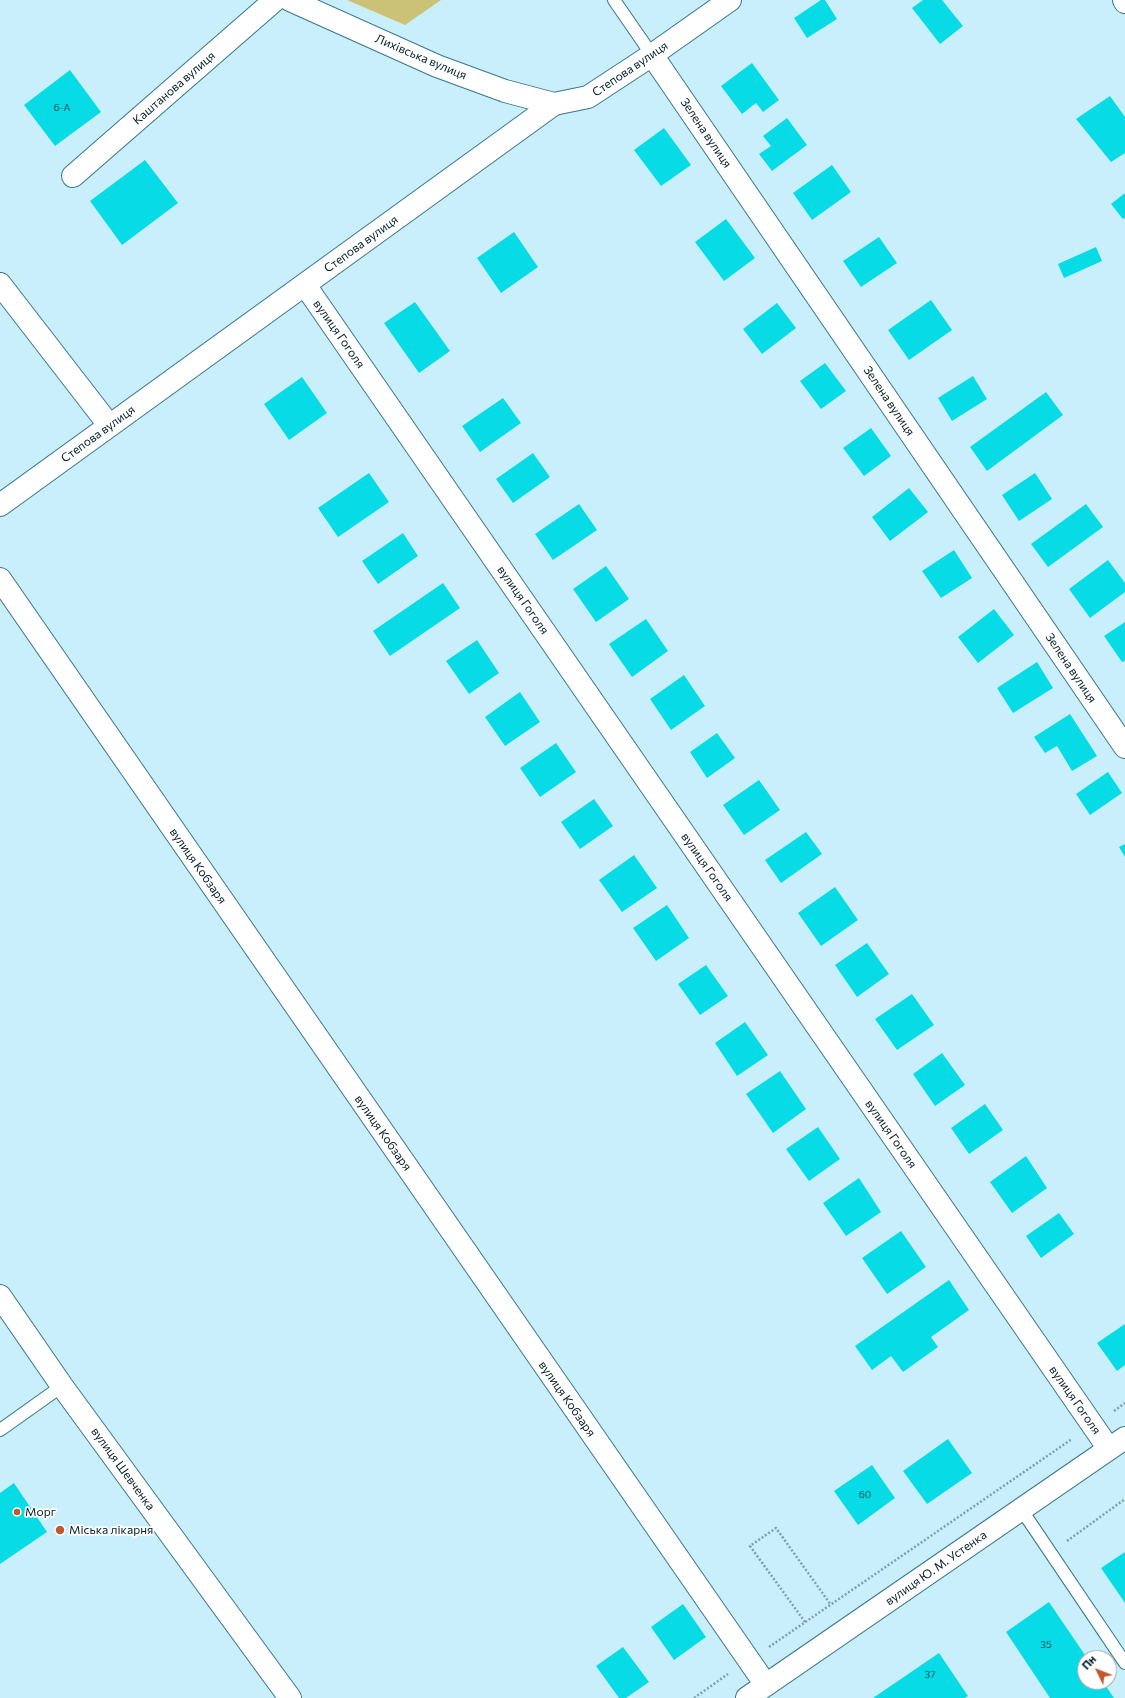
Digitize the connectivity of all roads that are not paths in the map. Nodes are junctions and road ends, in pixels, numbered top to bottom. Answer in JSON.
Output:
{"nodes":[{"id":1,"x":275,"y":0,"type":"edge"},
{"id":2,"x":290,"y":0,"type":"edge"},
{"id":3,"x":614,"y":0,"type":"edge"},
{"id":4,"x":730,"y":0,"type":"edge"},
{"id":5,"x":652,"y":55,"type":"junction"},
{"id":6,"x":554,"y":104,"type":"junction"},
{"id":7,"x":73,"y":176,"type":"dead end"},
{"id":8,"x":0,"y":284,"type":"edge"},
{"id":9,"x":305,"y":285,"type":"junction"},
{"id":10,"x":109,"y":425,"type":"junction"},
{"id":11,"x":0,"y":505,"type":"edge"},
{"id":12,"x":0,"y":580,"type":"edge"},
{"id":13,"x":1125,"y":747,"type":"edge"},
{"id":14,"x":0,"y":1296,"type":"edge"},
{"id":15,"x":62,"y":1386,"type":"junction"},
{"id":16,"x":0,"y":1430,"type":"edge"},
{"id":17,"x":1117,"y":1444,"type":"edge"},
{"id":18,"x":1021,"y":1510,"type":"junction"},
{"id":19,"x":1125,"y":1664,"type":"edge"},
{"id":20,"x":766,"y":1685,"type":"junction"},
{"id":21,"x":290,"y":1698,"type":"edge"},
{"id":22,"x":747,"y":1698,"type":"edge"}],
"edges":[{"from":1,"to":7,"type":"street","name":"Каштанова вулиця"},
{"from":2,"to":6,"type":"street","name":"Лихівська вулиця"},
{"from":3,"to":5,"type":"lane"},
{"from":4,"to":5,"type":"street","name":"Степова вулиця"},
{"from":5,"to":6,"type":"street","name":"Степова вулиця"},
{"from":5,"to":13,"type":"street","name":"Зелена вулиця"},
{"from":6,"to":9,"type":"street","name":"Степова вулиця"},
{"from":8,"to":10,"type":"street"},
{"from":9,"to":10,"type":"street","name":"Степова вулиця"},
{"from":9,"to":17,"type":"street","name":"вулиця Гоголя"},
{"from":10,"to":11,"type":"street","name":"Степова вулиця"},
{"from":12,"to":20,"type":"street","name":"вулиця Кобзаря"},
{"from":14,"to":15,"type":"street","name":"вулиця Шевченка"},
{"from":15,"to":16,"type":"lane"},
{"from":15,"to":21,"type":"street","name":"вулиця Шевченка"},
{"from":17,"to":18,"type":"street","name":"вулиця Ю. М. Устенка"},
{"from":18,"to":19,"type":"lane"},
{"from":18,"to":20,"type":"street","name":"вулиця Ю. М. Устенка"},
{"from":20,"to":22,"type":"street","name":"вулиця Ю. М. Устенка"}]}
